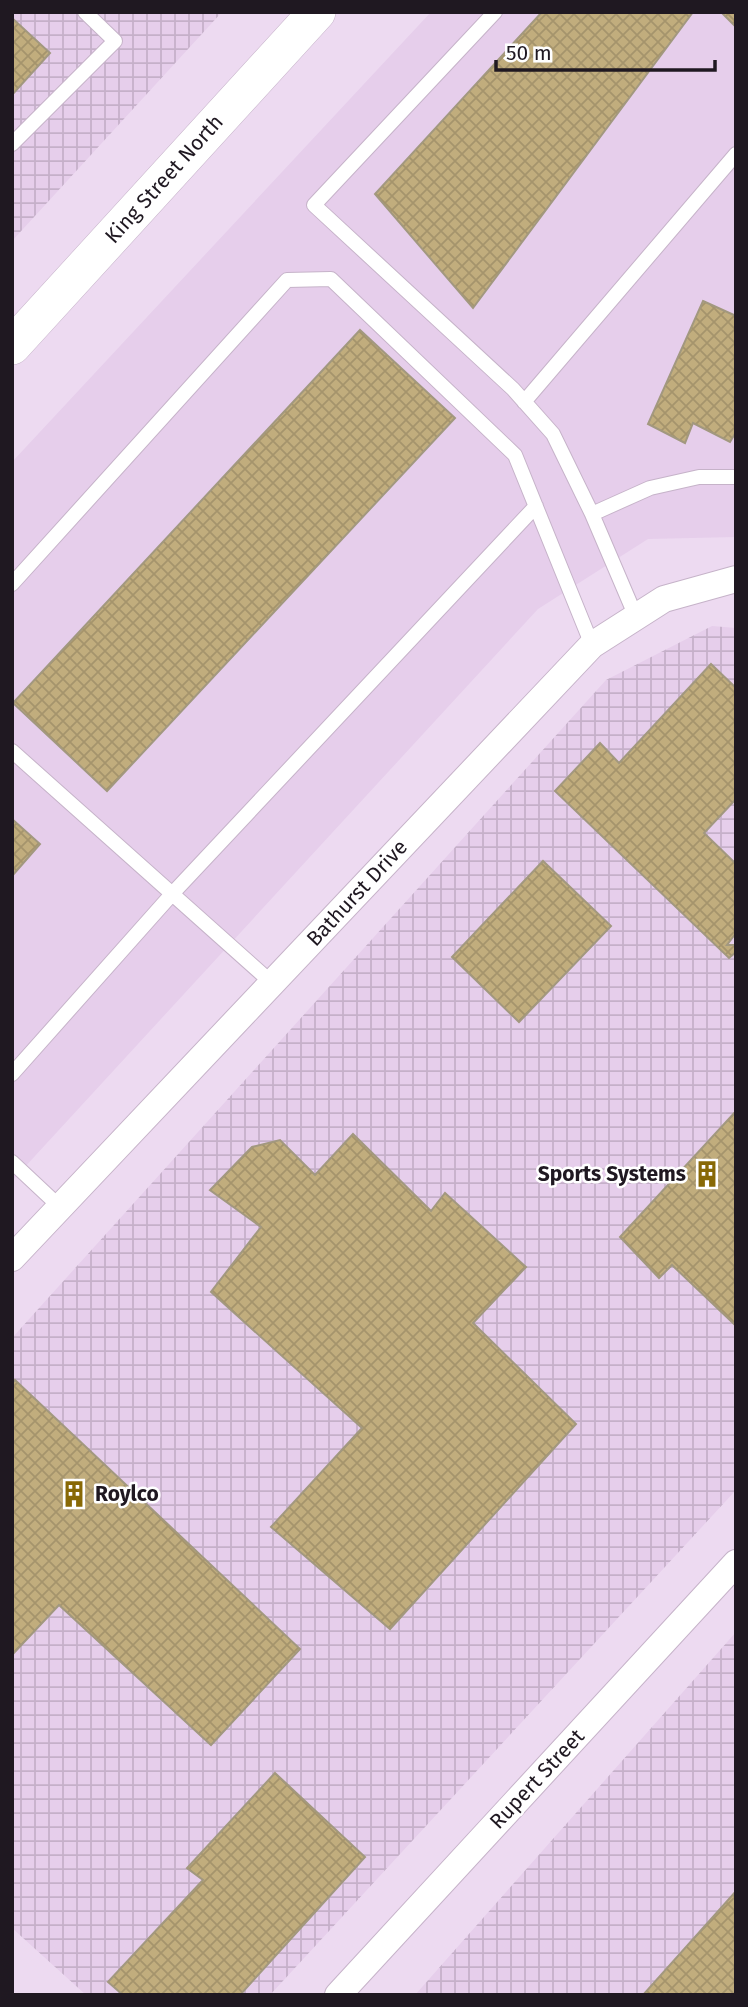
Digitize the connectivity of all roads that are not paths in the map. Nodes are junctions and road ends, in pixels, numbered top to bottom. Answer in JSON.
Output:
{"nodes":[{"id":1,"x":85,"y":12,"type":"edge"},
{"id":2,"x":317,"y":12,"type":"edge"},
{"id":3,"x":495,"y":12,"type":"edge"},
{"id":4,"x":12,"y":144,"type":"edge"},
{"id":5,"x":736,"y":154,"type":"edge"},
{"id":6,"x":12,"y":346,"type":"edge"},
{"id":7,"x":524,"y":402,"type":"junction"},
{"id":8,"x":736,"y":477,"type":"edge"},
{"id":9,"x":536,"y":506,"type":"junction"},
{"id":10,"x":592,"y":514,"type":"junction"},
{"id":11,"x":736,"y":579,"type":"edge"},
{"id":12,"x":12,"y":584,"type":"edge"},
{"id":13,"x":636,"y":617,"type":"junction"},
{"id":14,"x":592,"y":645,"type":"junction"},
{"id":15,"x":12,"y":751,"type":"edge"},
{"id":16,"x":172,"y":894,"type":"junction"},
{"id":17,"x":272,"y":983,"type":"junction"},
{"id":18,"x":12,"y":1074,"type":"edge"},
{"id":19,"x":12,"y":1162,"type":"edge"},
{"id":20,"x":60,"y":1207,"type":"junction"},
{"id":21,"x":12,"y":1258,"type":"edge"},
{"id":22,"x":736,"y":1563,"type":"edge"},
{"id":23,"x":338,"y":1995,"type":"edge"}],
"edges":[{"from":1,"to":4,"type":"lane"},
{"from":2,"to":6,"type":"main road","name":"King Street North"},
{"from":3,"to":7,"type":"lane"},
{"from":5,"to":7,"type":"lane"},
{"from":7,"to":10,"type":"lane"},
{"from":8,"to":10,"type":"lane"},
{"from":9,"to":12,"type":"lane"},
{"from":9,"to":14,"type":"lane"},
{"from":9,"to":16,"type":"lane"},
{"from":10,"to":13,"type":"lane"},
{"from":11,"to":13,"type":"street","name":"Bathurst Drive"},
{"from":13,"to":14,"type":"street","name":"Bathurst Drive"},
{"from":14,"to":17,"type":"street","name":"Bathurst Drive"},
{"from":15,"to":16,"type":"lane"},
{"from":16,"to":17,"type":"lane"},
{"from":16,"to":18,"type":"lane"},
{"from":17,"to":20,"type":"street","name":"Bathurst Drive"},
{"from":19,"to":20,"type":"lane"},
{"from":20,"to":21,"type":"street","name":"Bathurst Drive"},
{"from":22,"to":23,"type":"street","name":"Rupert Street"}]}
